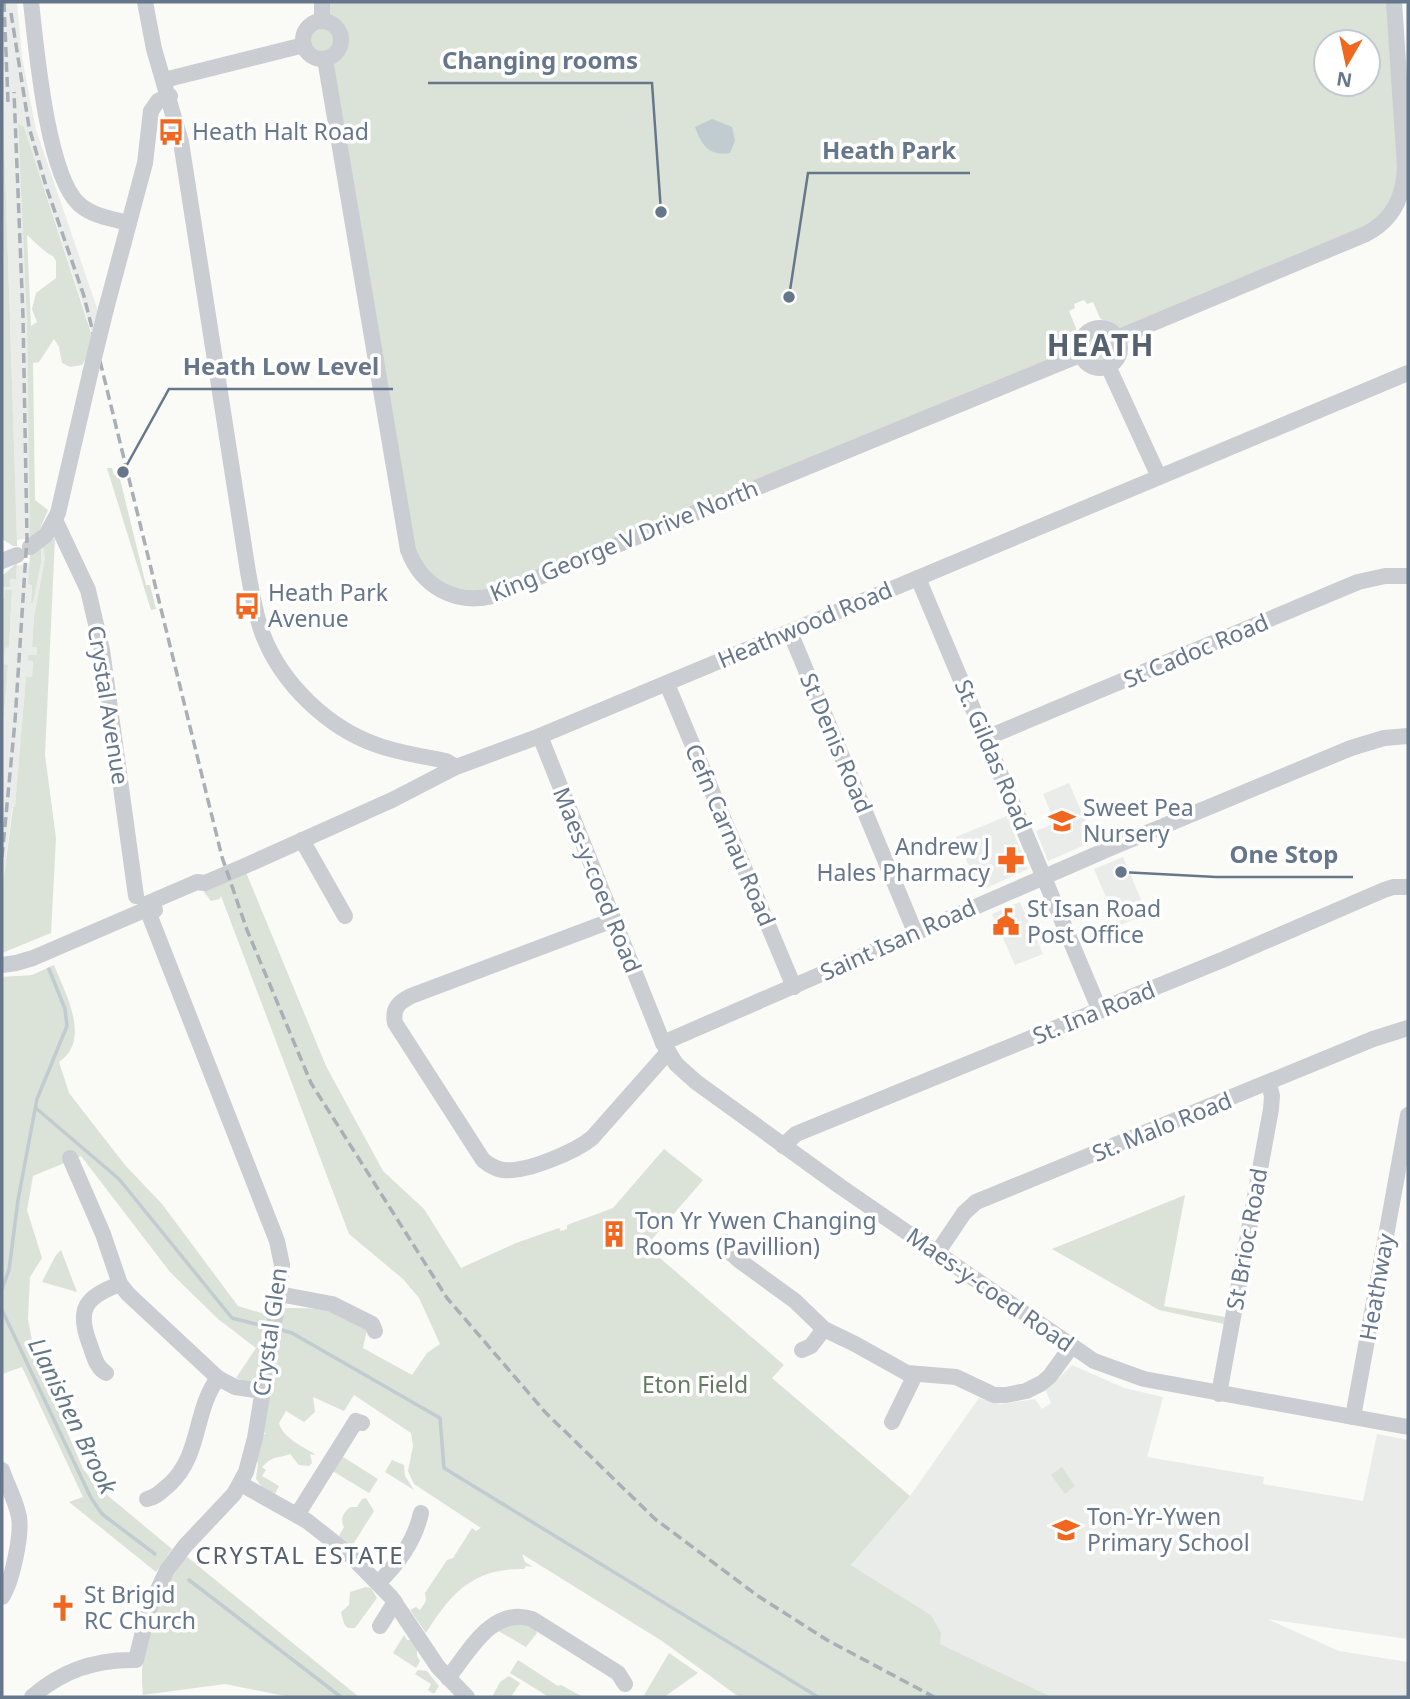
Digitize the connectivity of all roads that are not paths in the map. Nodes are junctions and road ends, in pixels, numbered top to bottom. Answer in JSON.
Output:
{"nodes":[{"id":1,"x":31,"y":2,"type":"edge"},
{"id":2,"x":145,"y":2,"type":"edge"},
{"id":3,"x":322,"y":2,"type":"edge"},
{"id":4,"x":1394,"y":2,"type":"edge"},
{"id":5,"x":322,"y":21,"type":"junction"},
{"id":6,"x":304,"y":45,"type":"junction"},
{"id":7,"x":326,"y":59,"type":"junction"},
{"id":8,"x":164,"y":80,"type":"junction"},
{"id":9,"x":170,"y":96,"type":"junction"},
{"id":10,"x":1405,"y":134,"type":"edge"},
{"id":11,"x":129,"y":223,"type":"junction"},
{"id":12,"x":1117,"y":338,"type":"junction"},
{"id":13,"x":1082,"y":354,"type":"junction"},
{"id":14,"x":1108,"y":366,"type":"junction"},
{"id":15,"x":1408,"y":373,"type":"edge"},
{"id":16,"x":1159,"y":477,"type":"junction"},
{"id":17,"x":55,"y":520,"type":"junction"},
{"id":18,"x":16,"y":554,"type":"edge"},
{"id":19,"x":1408,"y":576,"type":"edge"},
{"id":20,"x":918,"y":578,"type":"junction"},
{"id":21,"x":790,"y":632,"type":"junction"},
{"id":22,"x":667,"y":684,"type":"junction"},
{"id":23,"x":540,"y":736,"type":"junction"},
{"id":24,"x":1408,"y":736,"type":"edge"},
{"id":25,"x":986,"y":738,"type":"junction"},
{"id":26,"x":456,"y":766,"type":"junction"},
{"id":27,"x":302,"y":840,"type":"junction"},
{"id":28,"x":1044,"y":877,"type":"junction"},
{"id":29,"x":1408,"y":887,"type":"edge"},
{"id":30,"x":136,"y":896,"type":"dead end"},
{"id":31,"x":147,"y":909,"type":"junction"},
{"id":32,"x":345,"y":916,"type":"dead end"},
{"id":33,"x":613,"y":920,"type":"junction"},
{"id":34,"x":915,"y":932,"type":"junction"},
{"id":35,"x":2,"y":965,"type":"edge"},
{"id":36,"x":794,"y":986,"type":"junction"},
{"id":37,"x":1100,"y":1011,"type":"junction"},
{"id":38,"x":1408,"y":1028,"type":"edge"},
{"id":39,"x":665,"y":1047,"type":"junction"},
{"id":40,"x":1269,"y":1084,"type":"junction"},
{"id":41,"x":1408,"y":1115,"type":"edge"},
{"id":42,"x":783,"y":1146,"type":"junction"},
{"id":43,"x":1405,"y":1152,"type":"edge"},
{"id":44,"x":70,"y":1158,"type":"dead end"},
{"id":45,"x":725,"y":1242,"type":"dead end"},
{"id":46,"x":937,"y":1253,"type":"junction"},
{"id":47,"x":120,"y":1283,"type":"junction"},
{"id":48,"x":279,"y":1294,"type":"junction"},
{"id":49,"x":824,"y":1329,"type":"junction"},
{"id":50,"x":375,"y":1331,"type":"dead end"},
{"id":51,"x":1071,"y":1347,"type":"junction"},
{"id":52,"x":802,"y":1350,"type":"dead end"},
{"id":53,"x":106,"y":1373,"type":"dead end"},
{"id":54,"x":915,"y":1375,"type":"junction"},
{"id":55,"x":218,"y":1378,"type":"junction"},
{"id":56,"x":262,"y":1391,"type":"junction"},
{"id":57,"x":1219,"y":1394,"type":"junction"},
{"id":58,"x":1353,"y":1417,"type":"junction"},
{"id":59,"x":892,"y":1422,"type":"dead end"},
{"id":60,"x":362,"y":1423,"type":"dead end"},
{"id":61,"x":1408,"y":1427,"type":"edge"},
{"id":62,"x":2,"y":1470,"type":"edge"},
{"id":63,"x":241,"y":1484,"type":"junction"},
{"id":64,"x":147,"y":1499,"type":"dead end"},
{"id":65,"x":421,"y":1513,"type":"dead end"},
{"id":66,"x":298,"y":1515,"type":"junction"},
{"id":67,"x":378,"y":1583,"type":"junction"},
{"id":68,"x":2,"y":1597,"type":"edge"},
{"id":69,"x":395,"y":1602,"type":"junction"},
{"id":70,"x":380,"y":1626,"type":"dead end"},
{"id":71,"x":448,"y":1678,"type":"junction"},
{"id":72,"x":625,"y":1684,"type":"dead end"},
{"id":73,"x":32,"y":1697,"type":"edge"},
{"id":74,"x":467,"y":1697,"type":"edge"}],
"edges":[{"from":1,"to":11,"type":"street"},
{"from":2,"to":8,"type":"street"},
{"from":3,"to":5,"type":"street"},
{"from":4,"to":10,"type":"street"},
{"from":5,"to":6,"type":"street"},
{"from":5,"to":7,"type":"street"},
{"from":6,"to":7,"type":"street"},
{"from":6,"to":8,"type":"street"},
{"from":7,"to":13,"type":"street","name":"King George V Drive North"},
{"from":8,"to":9,"type":"street"},
{"from":9,"to":11,"type":"street"},
{"from":9,"to":26,"type":"street"},
{"from":10,"to":12,"type":"street"},
{"from":11,"to":17,"type":"street","bridge":true},
{"from":12,"to":13,"type":"street"},
{"from":12,"to":14,"type":"street"},
{"from":13,"to":14,"type":"street"},
{"from":14,"to":16,"type":"street"},
{"from":15,"to":16,"type":"street","name":"Heathwood Road"},
{"from":16,"to":20,"type":"street","name":"Heathwood Road"},
{"from":17,"to":18,"type":"street"},
{"from":17,"to":30,"type":"street","name":"Crystal Avenue"},
{"from":19,"to":25,"type":"street","name":"St Cadoc Road"},
{"from":20,"to":21,"type":"street","name":"Heathwood Road"},
{"from":20,"to":25,"type":"street","name":"St. Gildas Road"},
{"from":21,"to":22,"type":"street","name":"Heathwood Road"},
{"from":21,"to":34,"type":"street","name":"St Denis Road"},
{"from":22,"to":23,"type":"street","name":"Heathwood Road"},
{"from":22,"to":36,"type":"street","name":"Cefn Carnau Road"},
{"from":23,"to":26,"type":"street","name":"Heathwood Road"},
{"from":23,"to":33,"type":"street","name":"Maes-y-coed Road"},
{"from":24,"to":28,"type":"street","name":"Saint Isan Road"},
{"from":25,"to":28,"type":"street","name":"St. Gildas Road"},
{"from":26,"to":27,"type":"street","name":"Heathwood Road"},
{"from":27,"to":31,"type":"street","name":"Heathwood Road"},
{"from":27,"to":32,"type":"street"},
{"from":28,"to":34,"type":"street","name":"Saint Isan Road"},
{"from":28,"to":37,"type":"street","name":"St. Gildas Road"},
{"from":29,"to":37,"type":"street","name":"St. Ina Road"},
{"from":31,"to":35,"type":"street","name":"Heathwood Road"},
{"from":31,"to":48,"type":"street","name":"Crystal Glen"},
{"from":33,"to":39,"type":"street","name":"Maes-y-coed Road"},
{"from":33,"to":39,"type":"street"},
{"from":34,"to":36,"type":"street","name":"Saint Isan Road"},
{"from":36,"to":39,"type":"street","name":"Saint Isan Road"},
{"from":37,"to":42,"type":"street","name":"St. Ina Road"},
{"from":38,"to":40,"type":"street","name":"St. Malo Road"},
{"from":39,"to":42,"type":"street","name":"Maes-y-coed Road"},
{"from":40,"to":46,"type":"street","name":"St. Malo Road"},
{"from":40,"to":57,"type":"street","name":"St Brioc Road"},
{"from":41,"to":43,"type":"street","name":"Heathway"},
{"from":42,"to":46,"type":"street","name":"Maes-y-coed Road"},
{"from":43,"to":58,"type":"street","name":"Heathway"},
{"from":44,"to":47,"type":"street"},
{"from":45,"to":49,"type":"street"},
{"from":46,"to":51,"type":"street","name":"Maes-y-coed Road"},
{"from":47,"to":53,"type":"street"},
{"from":47,"to":55,"type":"street"},
{"from":48,"to":50,"type":"street"},
{"from":48,"to":56,"type":"street","name":"Crystal Glen"},
{"from":49,"to":52,"type":"street"},
{"from":49,"to":54,"type":"street"},
{"from":51,"to":54,"type":"street"},
{"from":51,"to":57,"type":"street","name":"Maes-y-coed Road"},
{"from":54,"to":59,"type":"street"},
{"from":55,"to":56,"type":"street"},
{"from":55,"to":64,"type":"street"},
{"from":56,"to":63,"type":"street","name":"Crystal Glen"},
{"from":57,"to":58,"type":"street","name":"Maes-y-coed Road"},
{"from":58,"to":61,"type":"street","name":"Maes-y-coed Road"},
{"from":60,"to":66,"type":"street"},
{"from":62,"to":68,"type":"street"},
{"from":63,"to":66,"type":"street"},
{"from":63,"to":73,"type":"street","name":"Crystal Glen"},
{"from":65,"to":67,"type":"street"},
{"from":66,"to":67,"type":"street"},
{"from":67,"to":69,"type":"street"},
{"from":69,"to":70,"type":"street"},
{"from":69,"to":71,"type":"street"},
{"from":71,"to":72,"type":"street"},
{"from":71,"to":74,"type":"street"}]}
